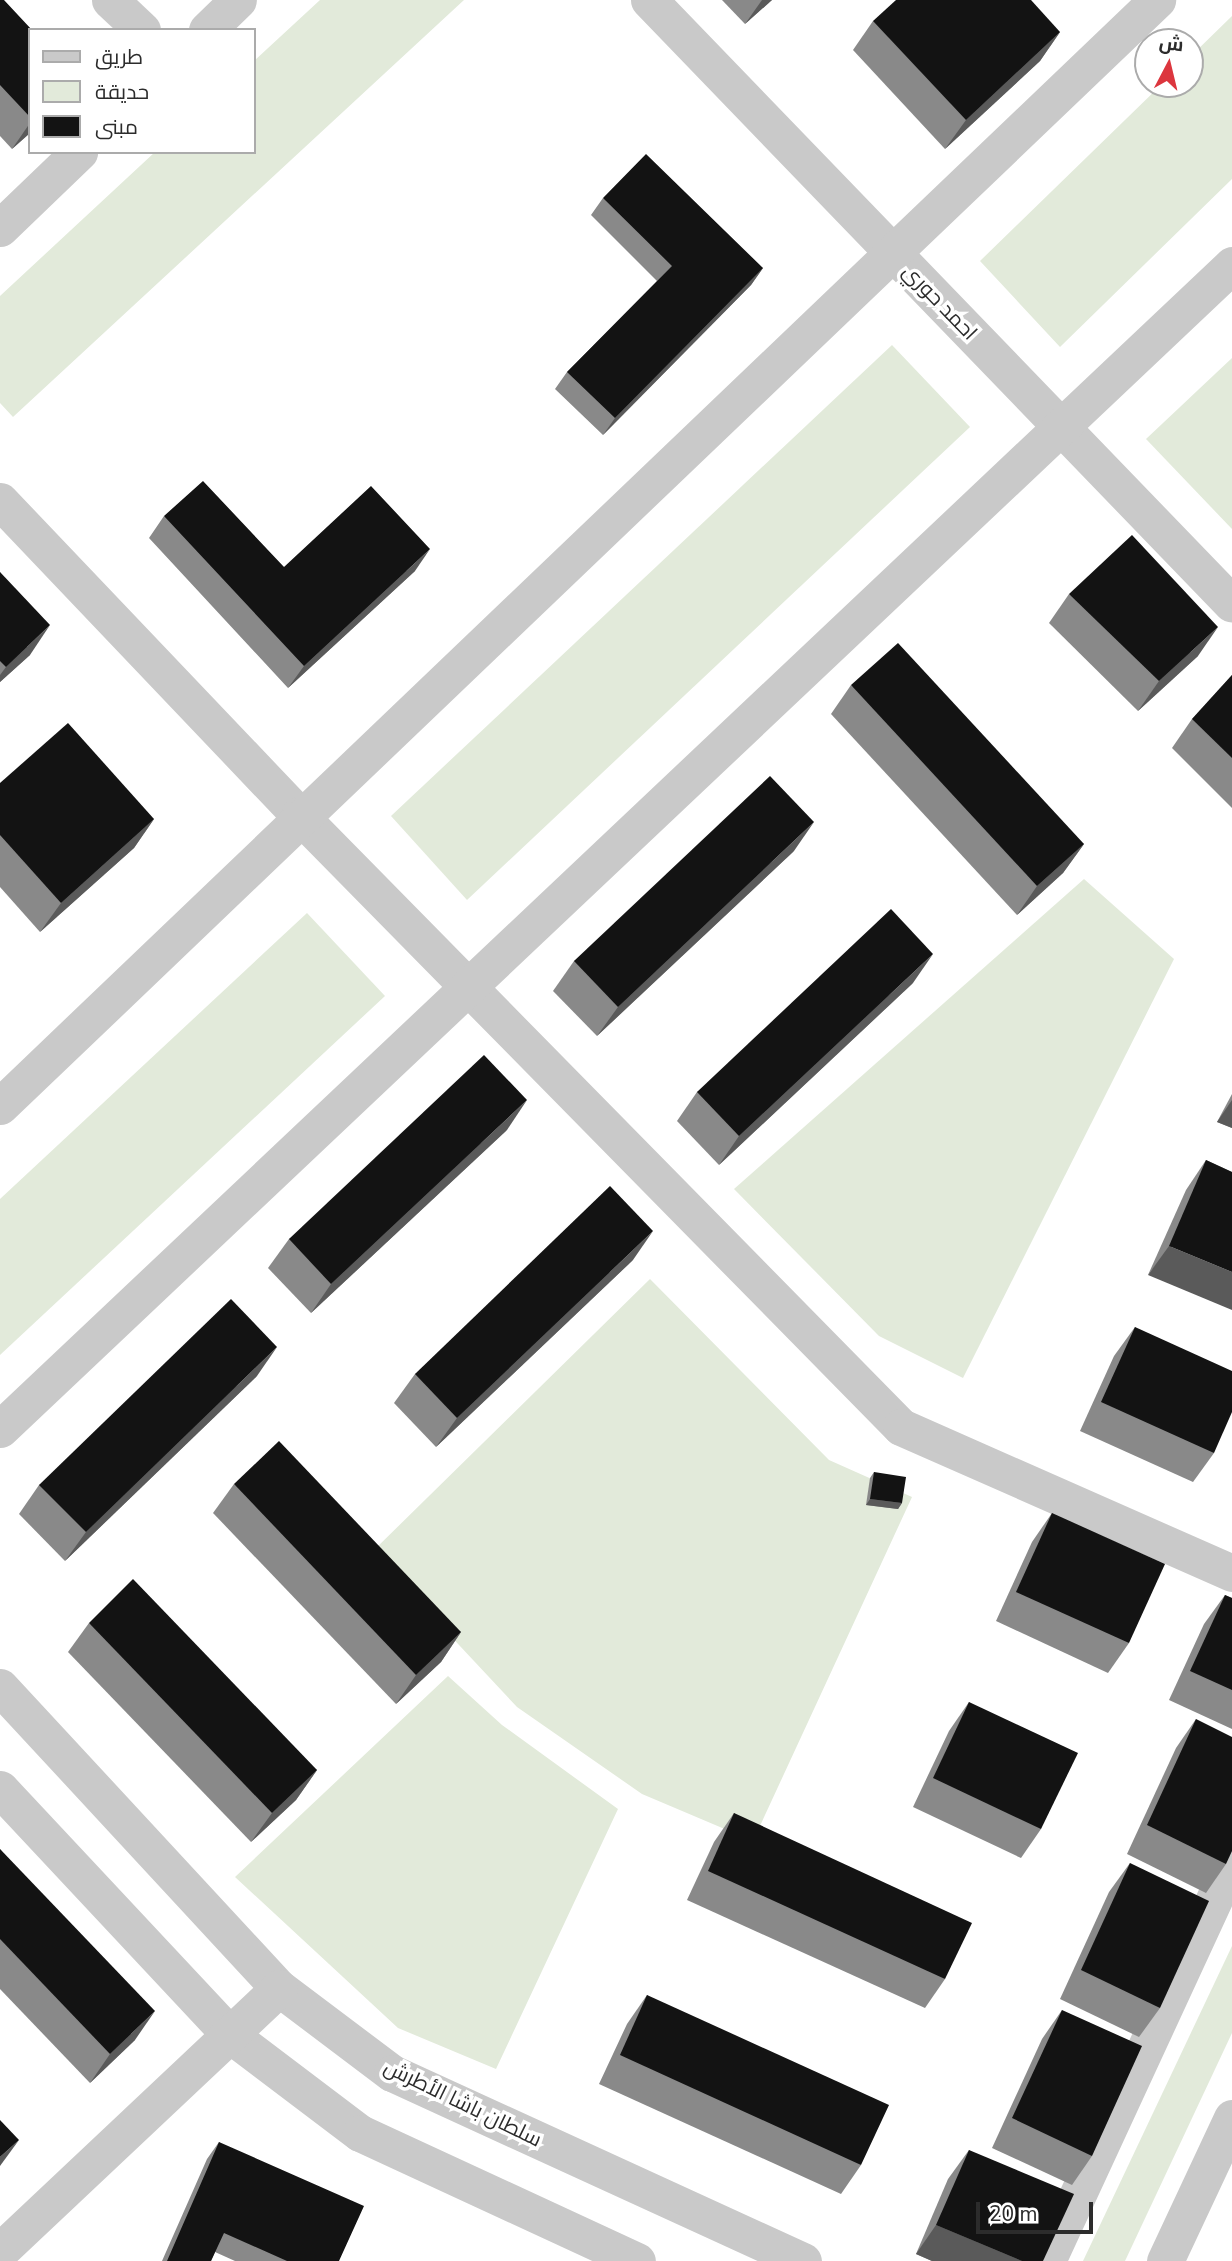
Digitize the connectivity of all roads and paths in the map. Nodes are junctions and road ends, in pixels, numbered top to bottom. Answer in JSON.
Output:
{"nodes":[{"id":1,"x":110,"y":0,"type":"edge"},
{"id":2,"x":238,"y":0,"type":"edge"},
{"id":3,"x":649,"y":0,"type":"edge"},
{"id":4,"x":1157,"y":0,"type":"edge"},
{"id":5,"x":140,"y":28,"type":"edge"},
{"id":6,"x":209,"y":28,"type":"edge"},
{"id":7,"x":77,"y":154,"type":"edge"},
{"id":8,"x":0,"y":228,"type":"edge"},
{"id":9,"x":892,"y":252,"type":"junction"},
{"id":10,"x":1232,"y":265,"type":"edge"},
{"id":11,"x":1061,"y":427,"type":"junction"},
{"id":12,"x":0,"y":501,"type":"edge"},
{"id":13,"x":1232,"y":604,"type":"edge"},
{"id":14,"x":299,"y":816,"type":"junction"},
{"id":15,"x":469,"y":988,"type":"junction"},
{"id":16,"x":0,"y":1107,"type":"edge"},
{"id":17,"x":0,"y":1429,"type":"edge"},
{"id":18,"x":1232,"y":1573,"type":"edge"},
{"id":19,"x":0,"y":1687,"type":"edge"},
{"id":20,"x":0,"y":1789,"type":"edge"},
{"id":21,"x":1232,"y":1860,"type":"edge"},
{"id":22,"x":279,"y":1988,"type":"junction"},
{"id":23,"x":229,"y":2034,"type":"junction"},
{"id":24,"x":1232,"y":2118,"type":"edge"},
{"id":25,"x":0,"y":2251,"type":"edge"},
{"id":26,"x":637,"y":2261,"type":"edge"},
{"id":27,"x":803,"y":2261,"type":"edge"},
{"id":28,"x":1047,"y":2261,"type":"edge"},
{"id":29,"x":1165,"y":2261,"type":"edge"}],
"edges":[{"from":1,"to":5,"type":"street"},
{"from":2,"to":6,"type":"street"},
{"from":3,"to":9,"type":"street","name":"احمد حوري"},
{"from":4,"to":9,"type":"street"},
{"from":7,"to":8,"type":"street"},
{"from":9,"to":11,"type":"street","name":"احمد حوري"},
{"from":9,"to":14,"type":"street"},
{"from":10,"to":11,"type":"street"},
{"from":11,"to":13,"type":"street","name":"احمد حوري"},
{"from":11,"to":15,"type":"street"},
{"from":12,"to":14,"type":"street"},
{"from":14,"to":15,"type":"street"},
{"from":14,"to":16,"type":"street"},
{"from":15,"to":17,"type":"street"},
{"from":15,"to":18,"type":"street"},
{"from":19,"to":22,"type":"street","name":"سلطان باشا الأطرش"},
{"from":20,"to":23,"type":"street"},
{"from":21,"to":28,"type":"street"},
{"from":22,"to":23,"type":"street"},
{"from":22,"to":27,"type":"street","name":"سلطان باشا الأطرش"},
{"from":23,"to":25,"type":"street"},
{"from":23,"to":26,"type":"street"},
{"from":24,"to":29,"type":"street"}]}
